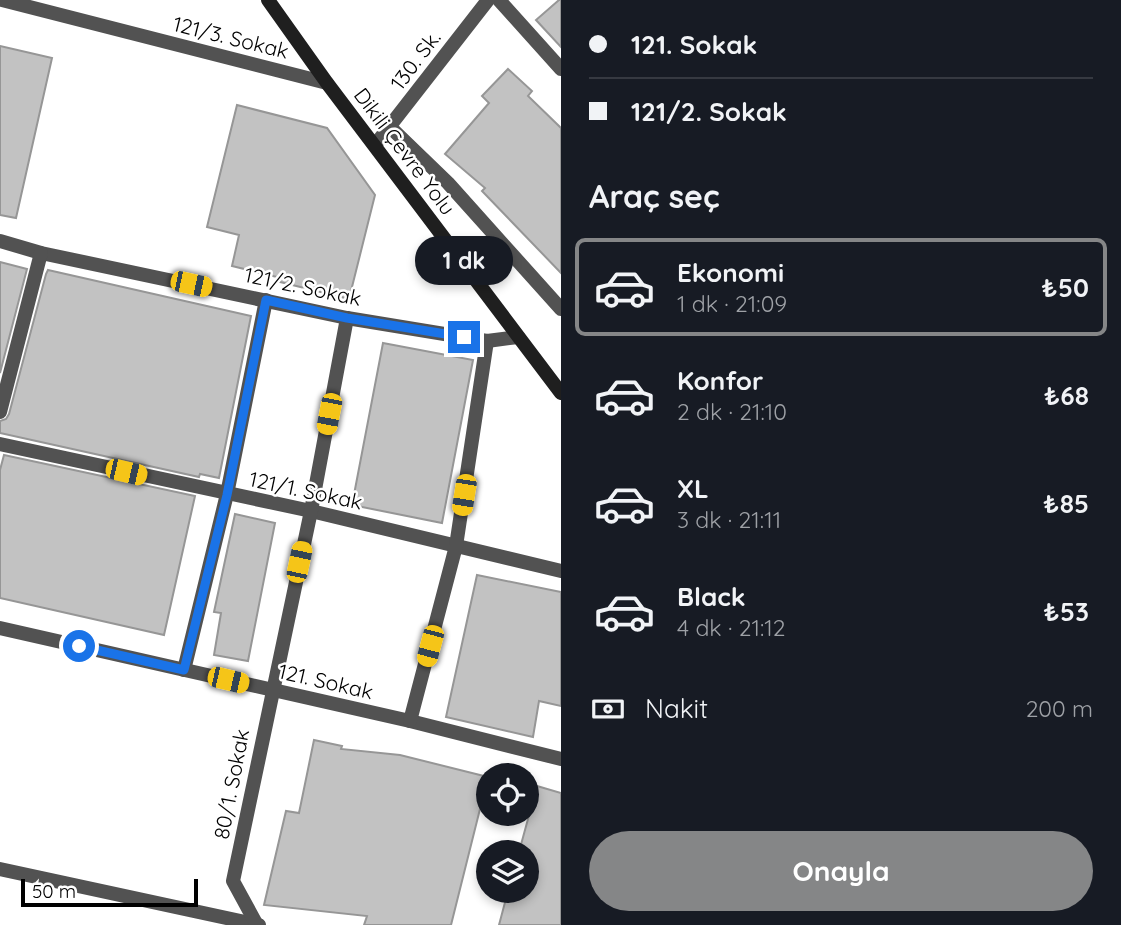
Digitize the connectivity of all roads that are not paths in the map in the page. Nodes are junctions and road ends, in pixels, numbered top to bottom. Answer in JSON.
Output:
{"nodes":[{"id":1,"x":2,"y":0,"type":"edge"},
{"id":2,"x":268,"y":0,"type":"edge"},
{"id":3,"x":488,"y":0,"type":"edge"},
{"id":4,"x":499,"y":0,"type":"edge"},
{"id":5,"x":561,"y":68,"type":"edge"},
{"id":6,"x":327,"y":83,"type":"junction"},
{"id":7,"x":390,"y":127,"type":"junction"},
{"id":8,"x":375,"y":145,"type":"junction"},
{"id":9,"x":0,"y":241,"type":"edge"},
{"id":10,"x":41,"y":253,"type":"junction"},
{"id":11,"x":266,"y":300,"type":"junction"},
{"id":12,"x":561,"y":309,"type":"edge"},
{"id":13,"x":347,"y":318,"type":"junction"},
{"id":14,"x":518,"y":337,"type":"junction"},
{"id":15,"x":487,"y":341,"type":"junction"},
{"id":16,"x":561,"y":393,"type":"edge"},
{"id":17,"x":0,"y":412,"type":"edge"},
{"id":18,"x":0,"y":444,"type":"edge"},
{"id":19,"x":227,"y":495,"type":"junction"},
{"id":20,"x":311,"y":511,"type":"junction"},
{"id":21,"x":456,"y":546,"type":"junction"},
{"id":22,"x":561,"y":571,"type":"edge"},
{"id":23,"x":0,"y":628,"type":"edge"},
{"id":24,"x":184,"y":670,"type":"junction"},
{"id":25,"x":272,"y":691,"type":"junction"},
{"id":26,"x":410,"y":721,"type":"junction"},
{"id":27,"x":561,"y":759,"type":"edge"},
{"id":28,"x":0,"y":869,"type":"edge"},
{"id":29,"x":258,"y":925,"type":"edge"}],
"edges":[{"from":1,"to":6,"type":"street","name":"121/3. Sokak"},
{"from":2,"to":6,"type":"main road","name":"Dikili Çevre Yolu"},
{"from":3,"to":7,"type":"street","name":"130. Sk."},
{"from":4,"to":5,"type":"street"},
{"from":6,"to":8,"type":"main road","name":"Dikili Çevre Yolu"},
{"from":7,"to":8,"type":"street","name":"130. Sk."},
{"from":7,"to":12,"type":"street"},
{"from":8,"to":14,"type":"main road","name":"Dikili Çevre Yolu"},
{"from":9,"to":10,"type":"street","name":"121/2. Sokak"},
{"from":10,"to":11,"type":"street","name":"121/2. Sokak"},
{"from":10,"to":17,"type":"street"},
{"from":11,"to":13,"type":"street","name":"121/2. Sokak"},
{"from":11,"to":19,"type":"street"},
{"from":13,"to":15,"type":"street","name":"121/2. Sokak"},
{"from":13,"to":20,"type":"street","name":"80/1. Sokak"},
{"from":14,"to":15,"type":"street","name":"121/2. Sokak"},
{"from":14,"to":16,"type":"main road","name":"Dikili Çevre Yolu"},
{"from":15,"to":21,"type":"street"},
{"from":18,"to":19,"type":"street","name":"121/1. Sokak"},
{"from":19,"to":20,"type":"street","name":"121/1. Sokak"},
{"from":19,"to":24,"type":"street"},
{"from":20,"to":21,"type":"street","name":"121/1. Sokak"},
{"from":20,"to":25,"type":"street","name":"80/1. Sokak"},
{"from":21,"to":22,"type":"street","name":"121/1. Sokak"},
{"from":21,"to":26,"type":"street"},
{"from":23,"to":24,"type":"street","name":"121. Sokak"},
{"from":24,"to":25,"type":"street","name":"121. Sokak"},
{"from":25,"to":26,"type":"street","name":"121. Sokak"},
{"from":25,"to":29,"type":"street","name":"80/1. Sokak"},
{"from":26,"to":27,"type":"street","name":"121. Sokak"},
{"from":28,"to":29,"type":"street"}]}
